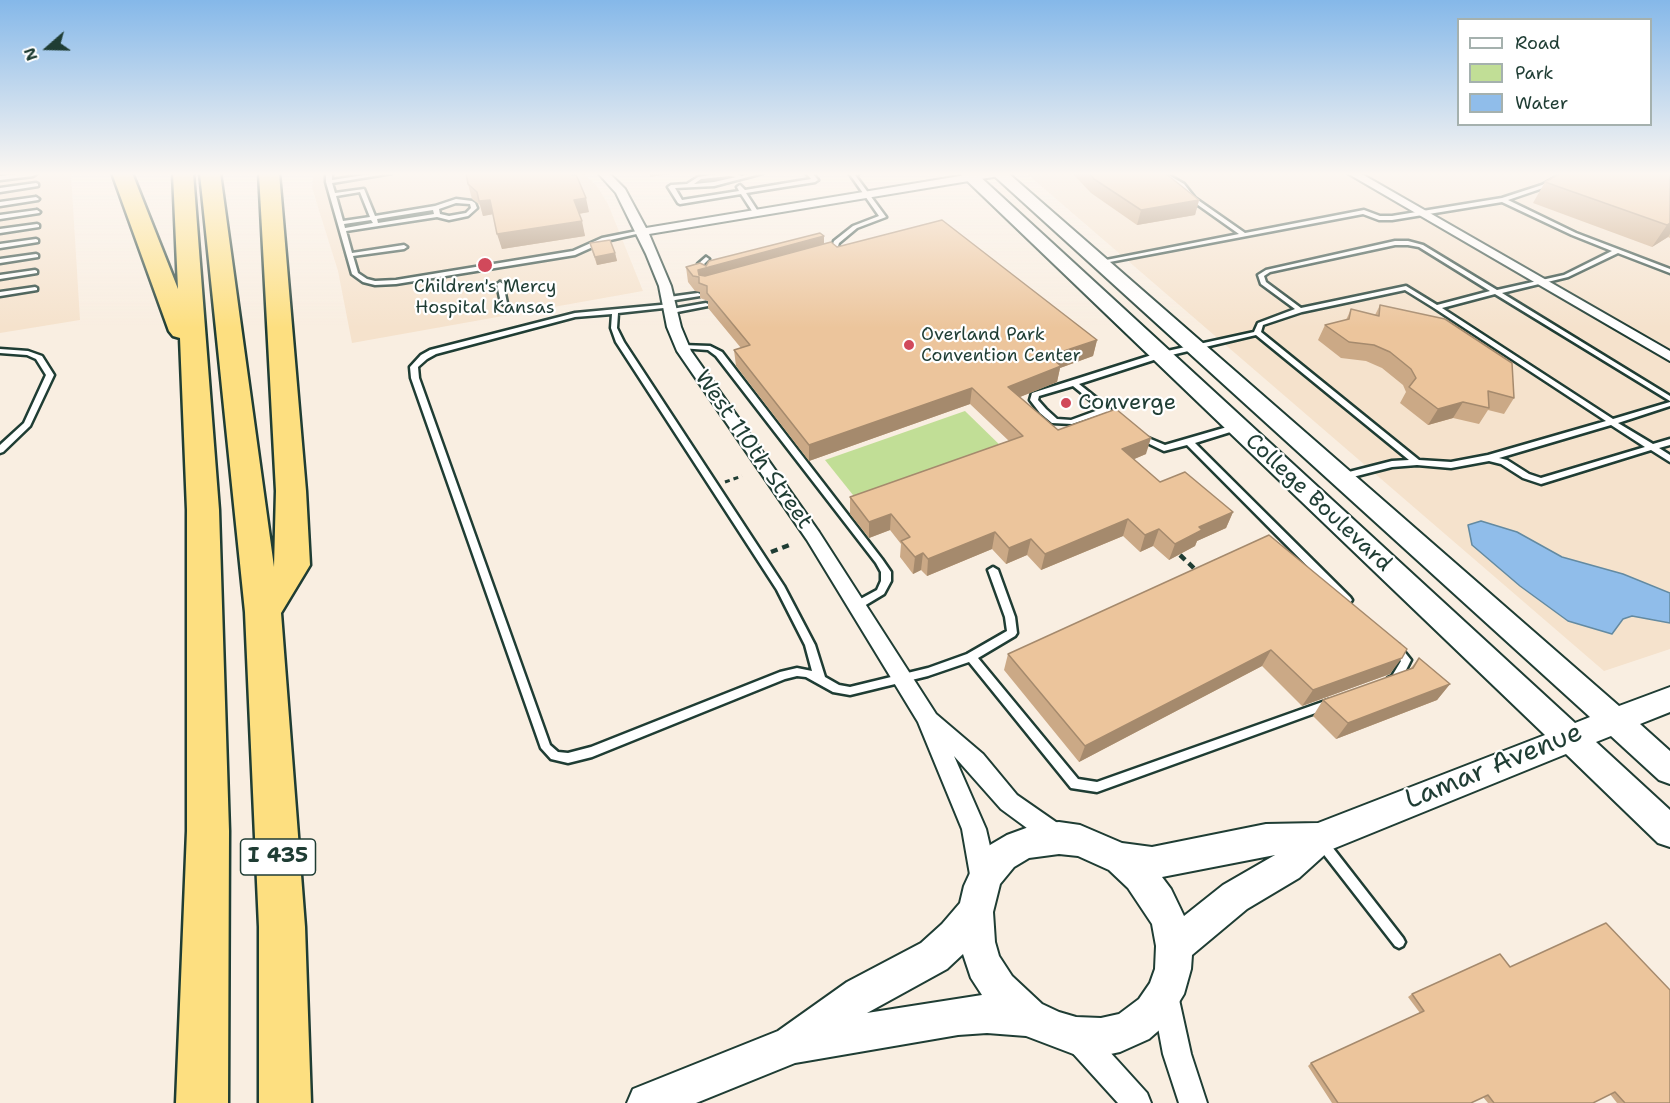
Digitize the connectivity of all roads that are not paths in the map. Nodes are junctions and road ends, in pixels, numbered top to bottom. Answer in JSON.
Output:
{"nodes":[{"id":1,"x":186,"y":224,"type":"edge"},
{"id":2,"x":216,"y":224,"type":"edge"},
{"id":3,"x":270,"y":224,"type":"edge"},
{"id":4,"x":351,"y":224,"type":"edge"},
{"id":5,"x":638,"y":224,"type":"edge"},
{"id":6,"x":687,"y":224,"type":"edge"},
{"id":7,"x":860,"y":224,"type":"edge"},
{"id":8,"x":1022,"y":224,"type":"edge"},
{"id":9,"x":1057,"y":224,"type":"edge"},
{"id":10,"x":1229,"y":224,"type":"edge"},
{"id":11,"x":1299,"y":224,"type":"edge"},
{"id":12,"x":1441,"y":224,"type":"edge"},
{"id":13,"x":1558,"y":224,"type":"edge"},
{"id":14,"x":37,"y":226,"type":"dead end"},
{"id":15,"x":144,"y":226,"type":"edge"},
{"id":16,"x":341,"y":226,"type":"joint"},
{"id":17,"x":0,"y":231,"type":"edge"},
{"id":18,"x":642,"y":232,"type":"junction"},
{"id":19,"x":1244,"y":235,"type":"junction"},
{"id":20,"x":36,"y":241,"type":"dead end"},
{"id":21,"x":0,"y":246,"type":"edge"},
{"id":22,"x":404,"y":247,"type":"dead end"},
{"id":23,"x":1617,"y":251,"type":"junction"},
{"id":24,"x":350,"y":255,"type":"junction"},
{"id":25,"x":36,"y":256,"type":"dead end"},
{"id":26,"x":822,"y":256,"type":"edge"},
{"id":27,"x":706,"y":260,"type":"dead end"},
{"id":28,"x":0,"y":261,"type":"edge"},
{"id":29,"x":1101,"y":263,"type":"junction"},
{"id":30,"x":501,"y":265,"type":"junction"},
{"id":31,"x":491,"y":267,"type":"junction"},
{"id":32,"x":1670,"y":271,"type":"edge"},
{"id":33,"x":35,"y":272,"type":"dead end"},
{"id":34,"x":0,"y":277,"type":"edge"},
{"id":35,"x":706,"y":277,"type":"edge"},
{"id":36,"x":1542,"y":283,"type":"junction"},
{"id":37,"x":500,"y":284,"type":"junction"},
{"id":38,"x":35,"y":289,"type":"dead end"},
{"id":39,"x":1496,"y":292,"type":"junction"},
{"id":40,"x":0,"y":294,"type":"edge"},
{"id":41,"x":698,"y":295,"type":"edge"},
{"id":42,"x":504,"y":303,"type":"dead end"},
{"id":43,"x":706,"y":305,"type":"edge"},
{"id":44,"x":671,"y":306,"type":"junction"},
{"id":45,"x":1436,"y":307,"type":"junction"},
{"id":46,"x":1300,"y":310,"type":"junction"},
{"id":47,"x":615,"y":312,"type":"junction"},
{"id":48,"x":1257,"y":333,"type":"junction"},
{"id":49,"x":682,"y":346,"type":"junction"},
{"id":50,"x":1196,"y":348,"type":"junction"},
{"id":51,"x":0,"y":351,"type":"edge"},
{"id":52,"x":1161,"y":355,"type":"junction"},
{"id":53,"x":1670,"y":357,"type":"edge"},
{"id":54,"x":195,"y":367,"type":"junction"},
{"id":55,"x":1074,"y":383,"type":"junction"},
{"id":56,"x":1670,"y":399,"type":"edge"},
{"id":57,"x":1670,"y":404,"type":"edge"},
{"id":58,"x":1106,"y":410,"type":"junction"},
{"id":59,"x":1612,"y":422,"type":"junction"},
{"id":60,"x":1122,"y":423,"type":"edge"},
{"id":61,"x":1237,"y":427,"type":"junction"},
{"id":62,"x":1136,"y":435,"type":"edge"},
{"id":63,"x":1189,"y":442,"type":"junction"},
{"id":64,"x":1670,"y":442,"type":"edge"},
{"id":65,"x":1652,"y":448,"type":"junction"},
{"id":66,"x":0,"y":450,"type":"edge"},
{"id":67,"x":1489,"y":458,"type":"junction"},
{"id":68,"x":1670,"y":459,"type":"edge"},
{"id":69,"x":1417,"y":462,"type":"junction"},
{"id":70,"x":1341,"y":477,"type":"junction"},
{"id":71,"x":993,"y":570,"type":"dead end"},
{"id":72,"x":856,"y":606,"type":"junction"},
{"id":73,"x":1356,"y":609,"type":"edge"},
{"id":74,"x":262,"y":612,"type":"junction"},
{"id":75,"x":1390,"y":643,"type":"edge"},
{"id":76,"x":971,"y":657,"type":"junction"},
{"id":77,"x":901,"y":678,"type":"junction"},
{"id":78,"x":820,"y":680,"type":"junction"},
{"id":79,"x":1385,"y":684,"type":"edge"},
{"id":80,"x":1670,"y":699,"type":"edge"},
{"id":81,"x":1340,"y":700,"type":"edge"},
{"id":82,"x":927,"y":718,"type":"junction"},
{"id":83,"x":1614,"y":720,"type":"junction"},
{"id":84,"x":1568,"y":738,"type":"junction"},
{"id":85,"x":1670,"y":770,"type":"edge"},
{"id":86,"x":1670,"y":832,"type":"edge"},
{"id":87,"x":1059,"y":838,"type":"junction"},
{"id":88,"x":1318,"y":839,"type":"junction"},
{"id":89,"x":1121,"y":859,"type":"junction"},
{"id":90,"x":978,"y":899,"type":"junction"},
{"id":91,"x":1400,"y":942,"type":"dead end"},
{"id":92,"x":1174,"y":946,"type":"junction"},
{"id":93,"x":1165,"y":994,"type":"junction"},
{"id":94,"x":1029,"y":1017,"type":"junction"},
{"id":95,"x":1076,"y":1036,"type":"junction"},
{"id":96,"x":791,"y":1045,"type":"junction"},
{"id":97,"x":202,"y":1103,"type":"edge"},
{"id":98,"x":285,"y":1103,"type":"edge"},
{"id":99,"x":647,"y":1103,"type":"edge"},
{"id":100,"x":1137,"y":1103,"type":"edge"},
{"id":101,"x":1193,"y":1103,"type":"edge"}],
"edges":[{"from":1,"to":54,"type":"highway","number":"I 435"},
{"from":2,"to":74,"type":"highway","number":"I 435"},
{"from":3,"to":74,"type":"highway"},
{"from":4,"to":16,"type":"lane"},
{"from":5,"to":18,"type":"street","name":"West 110th Street"},
{"from":6,"to":18,"type":"street"},
{"from":7,"to":26,"type":"lane"},
{"from":8,"to":52,"type":"main road","name":"College Boulevard"},
{"from":9,"to":29,"type":"main road","name":"College Boulevard"},
{"from":10,"to":19,"type":"lane"},
{"from":11,"to":19,"type":"lane"},
{"from":12,"to":36,"type":"street"},
{"from":13,"to":23,"type":"lane"},
{"from":14,"to":17,"type":"lane"},
{"from":15,"to":54,"type":"highway"},
{"from":16,"to":24,"type":"lane"},
{"from":18,"to":30,"type":"lane"},
{"from":18,"to":44,"type":"street","name":"West 110th Street"},
{"from":19,"to":29,"type":"lane"},
{"from":20,"to":21,"type":"lane"},
{"from":22,"to":24,"type":"lane"},
{"from":23,"to":32,"type":"lane"},
{"from":23,"to":36,"type":"lane"},
{"from":24,"to":31,"type":"lane"},
{"from":25,"to":28,"type":"lane"},
{"from":27,"to":35,"type":"lane"},
{"from":29,"to":50,"type":"main road","name":"College Boulevard"},
{"from":30,"to":31,"type":"lane"},
{"from":30,"to":37,"type":"lane"},
{"from":31,"to":37,"type":"lane"},
{"from":33,"to":34,"type":"lane"},
{"from":36,"to":39,"type":"lane"},
{"from":36,"to":53,"type":"street"},
{"from":37,"to":42,"type":"lane"},
{"from":38,"to":40,"type":"lane"},
{"from":39,"to":45,"type":"lane"},
{"from":39,"to":46,"type":"lane"},
{"from":39,"to":56,"type":"lane"},
{"from":41,"to":44,"type":"lane"},
{"from":43,"to":44,"type":"lane"},
{"from":44,"to":47,"type":"lane"},
{"from":44,"to":49,"type":"street","name":"West 110th Street"},
{"from":45,"to":46,"type":"lane"},
{"from":45,"to":59,"type":"lane"},
{"from":46,"to":48,"type":"lane"},
{"from":47,"to":78,"type":"lane"},
{"from":47,"to":78,"type":"lane"},
{"from":48,"to":50,"type":"lane"},
{"from":48,"to":69,"type":"lane"},
{"from":49,"to":72,"type":"street","name":"West 110th Street"},
{"from":49,"to":72,"type":"lane"},
{"from":50,"to":52,"type":"lane"},
{"from":50,"to":70,"type":"main road","name":"College Boulevard"},
{"from":51,"to":66,"type":"lane"},
{"from":52,"to":55,"type":"lane"},
{"from":52,"to":61,"type":"main road","name":"College Boulevard"},
{"from":54,"to":97,"type":"highway","number":"I 435"},
{"from":55,"to":58,"type":"lane"},
{"from":55,"to":58,"type":"lane"},
{"from":57,"to":59,"type":"lane"},
{"from":58,"to":60,"type":"lane"},
{"from":59,"to":65,"type":"lane"},
{"from":59,"to":67,"type":"lane"},
{"from":61,"to":63,"type":"lane"},
{"from":61,"to":84,"type":"main road","name":"College Boulevard"},
{"from":62,"to":63,"type":"lane"},
{"from":63,"to":73,"type":"lane"},
{"from":64,"to":65,"type":"lane"},
{"from":65,"to":67,"type":"lane"},
{"from":65,"to":68,"type":"lane"},
{"from":67,"to":69,"type":"lane"},
{"from":69,"to":70,"type":"lane"},
{"from":70,"to":83,"type":"main road","name":"College Boulevard"},
{"from":71,"to":76,"type":"lane"},
{"from":72,"to":77,"type":"street","name":"West 110th Street"},
{"from":74,"to":98,"type":"highway","number":"I 435"},
{"from":75,"to":79,"type":"lane"},
{"from":76,"to":77,"type":"lane"},
{"from":76,"to":81,"type":"lane"},
{"from":77,"to":78,"type":"lane"},
{"from":77,"to":82,"type":"street","name":"West 110th Street"},
{"from":80,"to":83,"type":"main road","name":"Lamar Avenue"},
{"from":82,"to":87,"type":"street","name":"West 110th Street"},
{"from":82,"to":90,"type":"street","name":"West 110th Street"},
{"from":83,"to":84,"type":"main road","name":"Lamar Avenue"},
{"from":83,"to":85,"type":"main road","name":"College Boulevard"},
{"from":84,"to":86,"type":"main road","name":"College Boulevard"},
{"from":84,"to":88,"type":"main road","name":"Lamar Avenue"},
{"from":87,"to":89,"type":"main road"},
{"from":87,"to":90,"type":"main road"},
{"from":88,"to":89,"type":"main road","name":"Lamar Avenue"},
{"from":88,"to":91,"type":"lane"},
{"from":88,"to":92,"type":"main road","name":"Lamar Avenue"},
{"from":89,"to":92,"type":"main road"},
{"from":90,"to":94,"type":"main road"},
{"from":90,"to":96,"type":"main road"},
{"from":92,"to":93,"type":"main road"},
{"from":93,"to":95,"type":"main road"},
{"from":93,"to":101,"type":"street"},
{"from":94,"to":95,"type":"main road"},
{"from":94,"to":96,"type":"main road"},
{"from":95,"to":100,"type":"street"},
{"from":96,"to":99,"type":"main road"}]}
